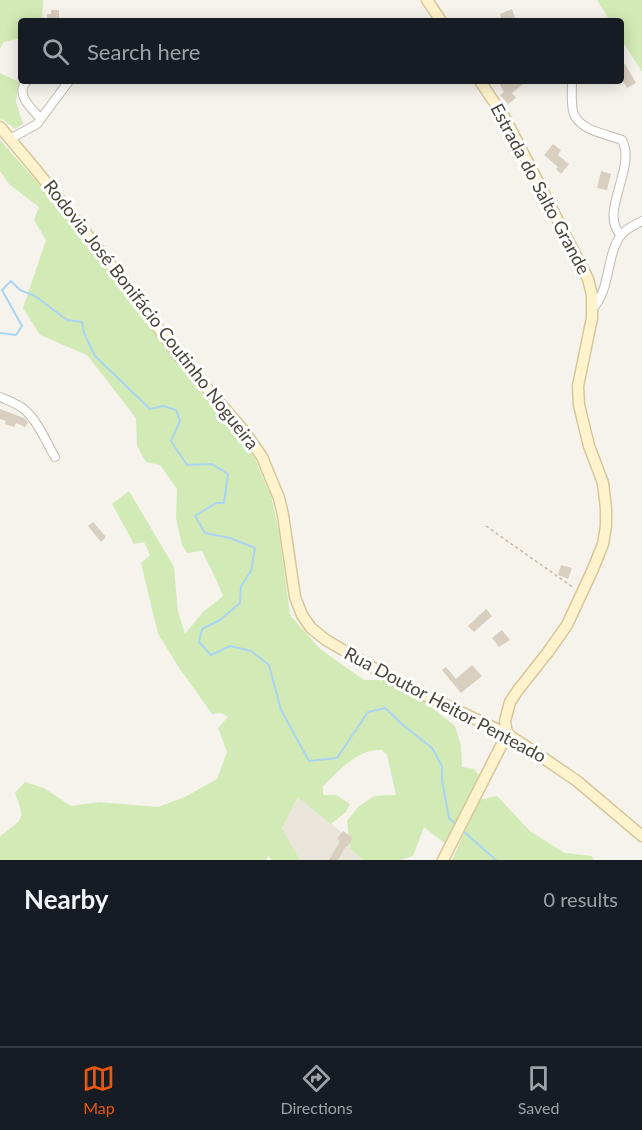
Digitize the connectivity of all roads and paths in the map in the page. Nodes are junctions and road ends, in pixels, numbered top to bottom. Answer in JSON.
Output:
{"nodes":[{"id":1,"x":427,"y":0,"type":"edge"},
{"id":2,"x":439,"y":18,"type":"edge"},
{"id":3,"x":24,"y":84,"type":"edge"},
{"id":4,"x":67,"y":84,"type":"edge"},
{"id":5,"x":482,"y":84,"type":"edge"},
{"id":6,"x":572,"y":84,"type":"edge"},
{"id":7,"x":41,"y":119,"type":"junction"},
{"id":8,"x":0,"y":127,"type":"edge"},
{"id":9,"x":10,"y":139,"type":"junction"},
{"id":10,"x":642,"y":221,"type":"edge"},
{"id":11,"x":621,"y":235,"type":"junction"},
{"id":12,"x":593,"y":308,"type":"junction"},
{"id":13,"x":0,"y":397,"type":"edge"},
{"id":14,"x":54,"y":457,"type":"dead end"},
{"id":15,"x":486,"y":526,"type":"dead end"},
{"id":16,"x":293,"y":585,"type":"joint"},
{"id":17,"x":582,"y":594,"type":"junction"},
{"id":18,"x":507,"y":734,"type":"junction"},
{"id":19,"x":642,"y":836,"type":"edge"},
{"id":20,"x":444,"y":860,"type":"edge"}],
"edges":[{"from":1,"to":2,"type":"main road"},
{"from":3,"to":7,"type":"street"},
{"from":4,"to":7,"type":"street"},
{"from":5,"to":12,"type":"main road","name":"Estrada do Salto Grande"},
{"from":6,"to":11,"type":"street"},
{"from":7,"to":9,"type":"street"},
{"from":8,"to":9,"type":"main road","name":"Rodovia José Bonifácio Coutinho Nogueira"},
{"from":9,"to":16,"type":"main road","name":"Rodovia José Bonifácio Coutinho Nogueira"},
{"from":10,"to":11,"type":"street"},
{"from":11,"to":12,"type":"street"},
{"from":12,"to":17,"type":"main road","name":"Estrada do Salto Grande"},
{"from":13,"to":14,"type":"street"},
{"from":15,"to":17,"type":"path"},
{"from":16,"to":18,"type":"main road","name":"Rua Doutor Heitor Penteado"},
{"from":17,"to":18,"type":"main road","name":"Estrada do Salto Grande"},
{"from":18,"to":19,"type":"main road","name":"Rua Doutor Heitor Penteado"},
{"from":18,"to":20,"type":"main road"}]}
